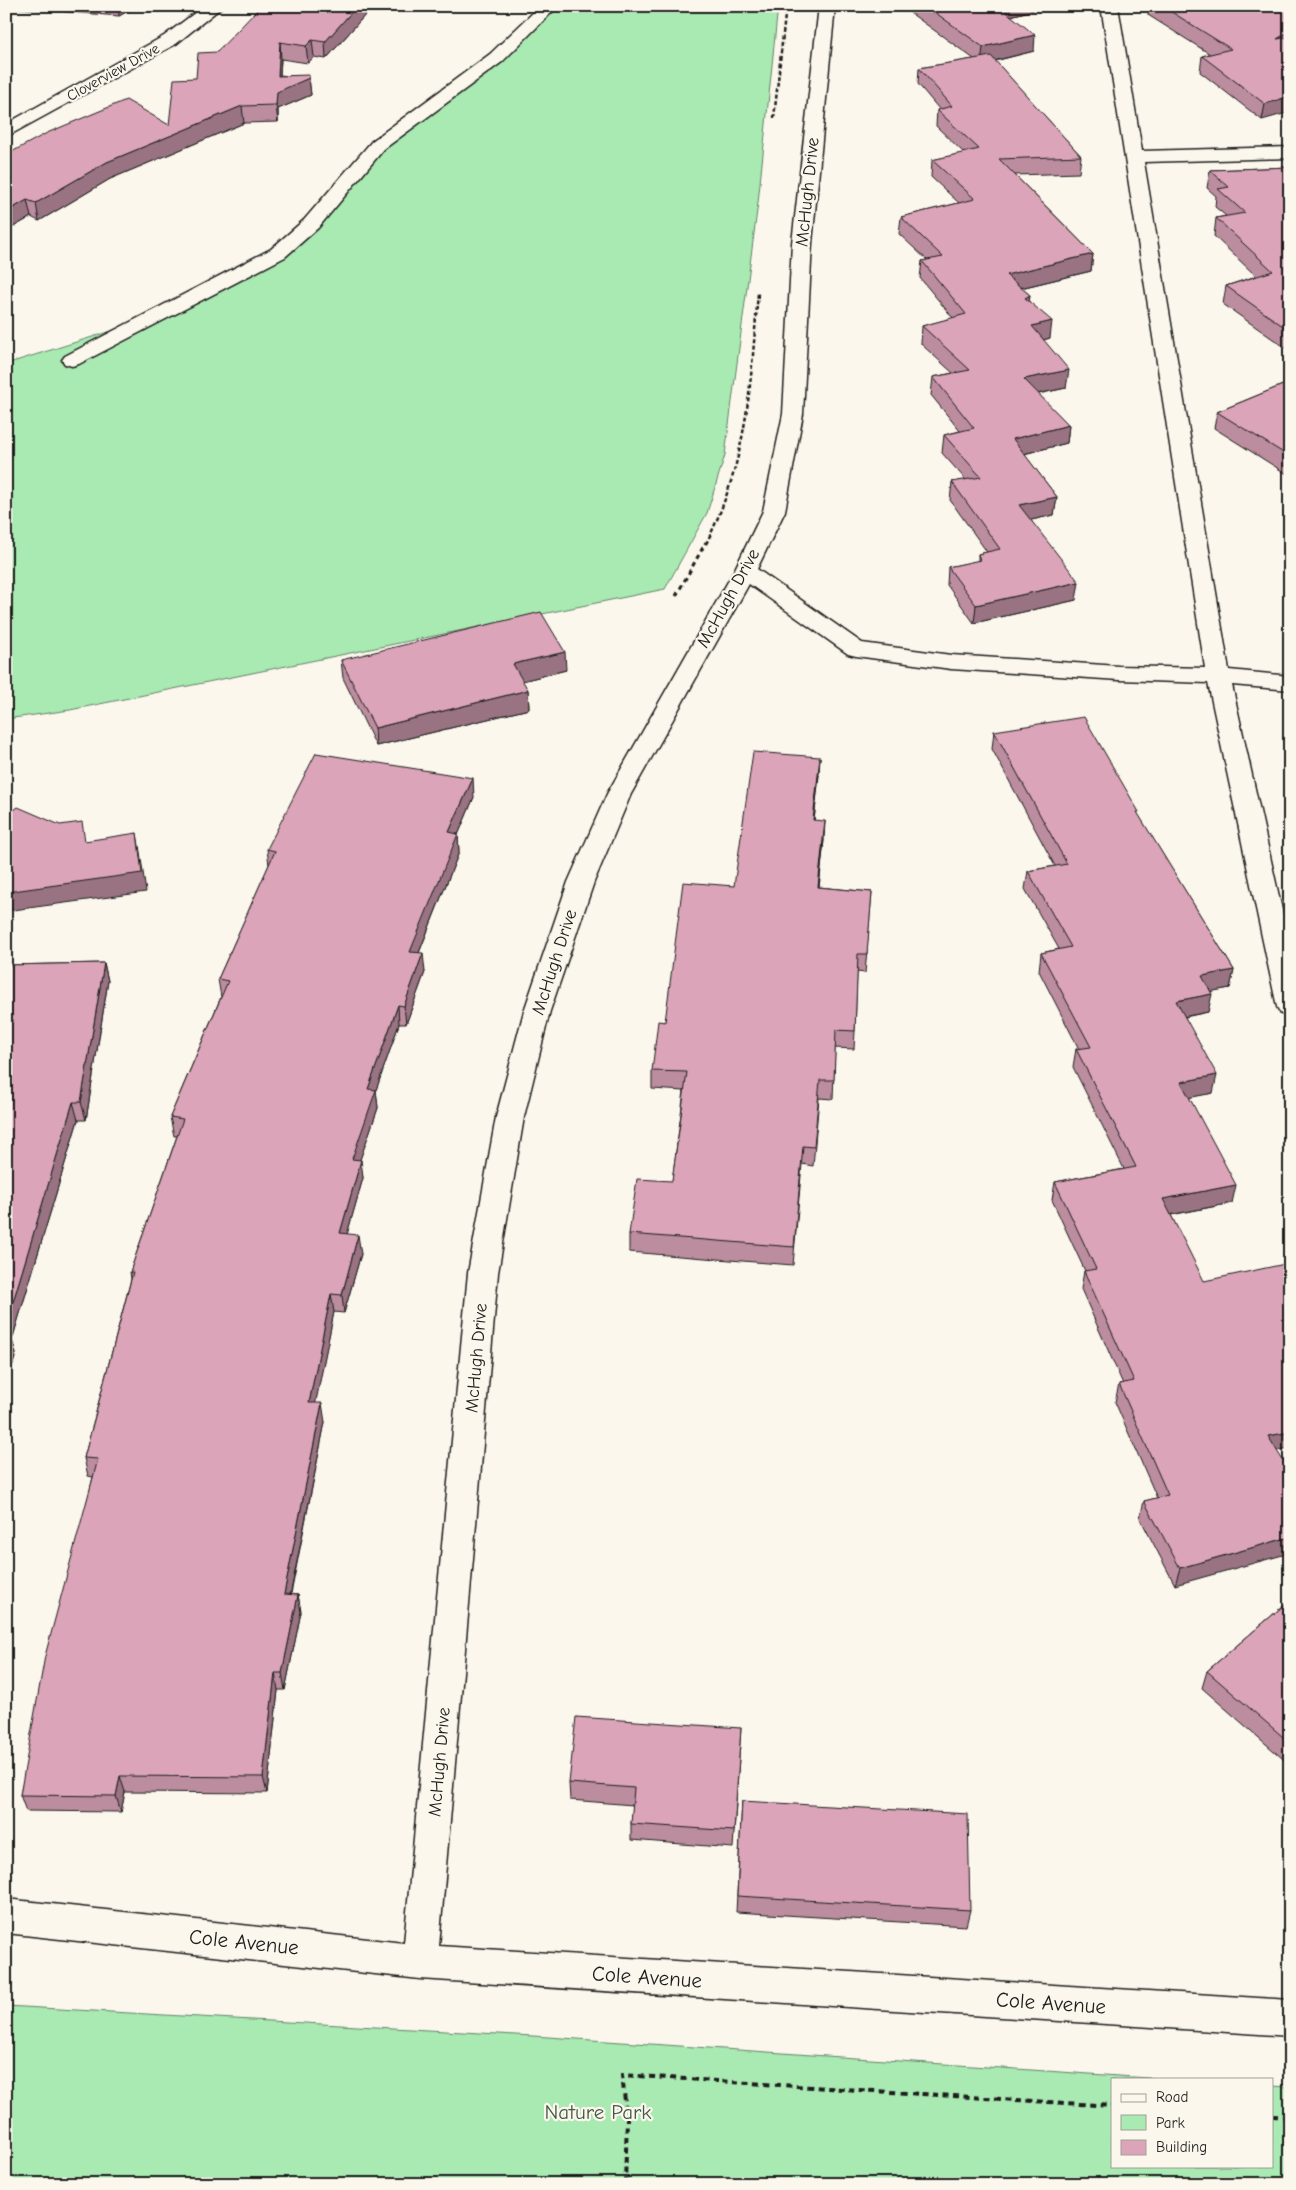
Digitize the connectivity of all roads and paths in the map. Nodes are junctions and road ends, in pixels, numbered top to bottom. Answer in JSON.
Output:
{"nodes":[{"id":1,"x":215,"y":6,"type":"edge"},
{"id":2,"x":550,"y":6,"type":"edge"},
{"id":3,"x":786,"y":6,"type":"edge"},
{"id":4,"x":827,"y":6,"type":"edge"},
{"id":5,"x":1109,"y":6,"type":"edge"},
{"id":6,"x":774,"y":120,"type":"dead end"},
{"id":7,"x":6,"y":132,"type":"edge"},
{"id":8,"x":1290,"y":152,"type":"edge"},
{"id":9,"x":1134,"y":158,"type":"junction"},
{"id":10,"x":758,"y":291,"type":"dead end"},
{"id":11,"x":72,"y":360,"type":"dead end"},
{"id":12,"x":745,"y":571,"type":"junction"},
{"id":13,"x":676,"y":596,"type":"dead end"},
{"id":14,"x":1218,"y":676,"type":"junction"},
{"id":15,"x":1290,"y":683,"type":"edge"},
{"id":16,"x":1290,"y":1007,"type":"edge"},
{"id":17,"x":6,"y":1916,"type":"edge"},
{"id":18,"x":420,"y":1962,"type":"junction"},
{"id":19,"x":1290,"y":2018,"type":"edge"},
{"id":20,"x":1111,"y":2106,"type":"edge"},
{"id":21,"x":1274,"y":2116,"type":"edge"},
{"id":22,"x":1290,"y":2117,"type":"edge"},
{"id":23,"x":625,"y":2184,"type":"edge"}],
"edges":[{"from":1,"to":7,"type":"street","name":"Cloverview Drive"},
{"from":2,"to":11,"type":"street"},
{"from":3,"to":6,"type":"path"},
{"from":4,"to":12,"type":"street","name":"McHugh Drive"},
{"from":5,"to":9,"type":"street"},
{"from":8,"to":9,"type":"street"},
{"from":9,"to":14,"type":"street"},
{"from":10,"to":13,"type":"path"},
{"from":12,"to":14,"type":"street"},
{"from":12,"to":18,"type":"street","name":"McHugh Drive"},
{"from":14,"to":15,"type":"street"},
{"from":14,"to":16,"type":"street"},
{"from":17,"to":18,"type":"street","name":"Cole Avenue"},
{"from":18,"to":19,"type":"street","name":"Cole Avenue"},
{"from":20,"to":23,"type":"path"},
{"from":21,"to":22,"type":"path"}]}
